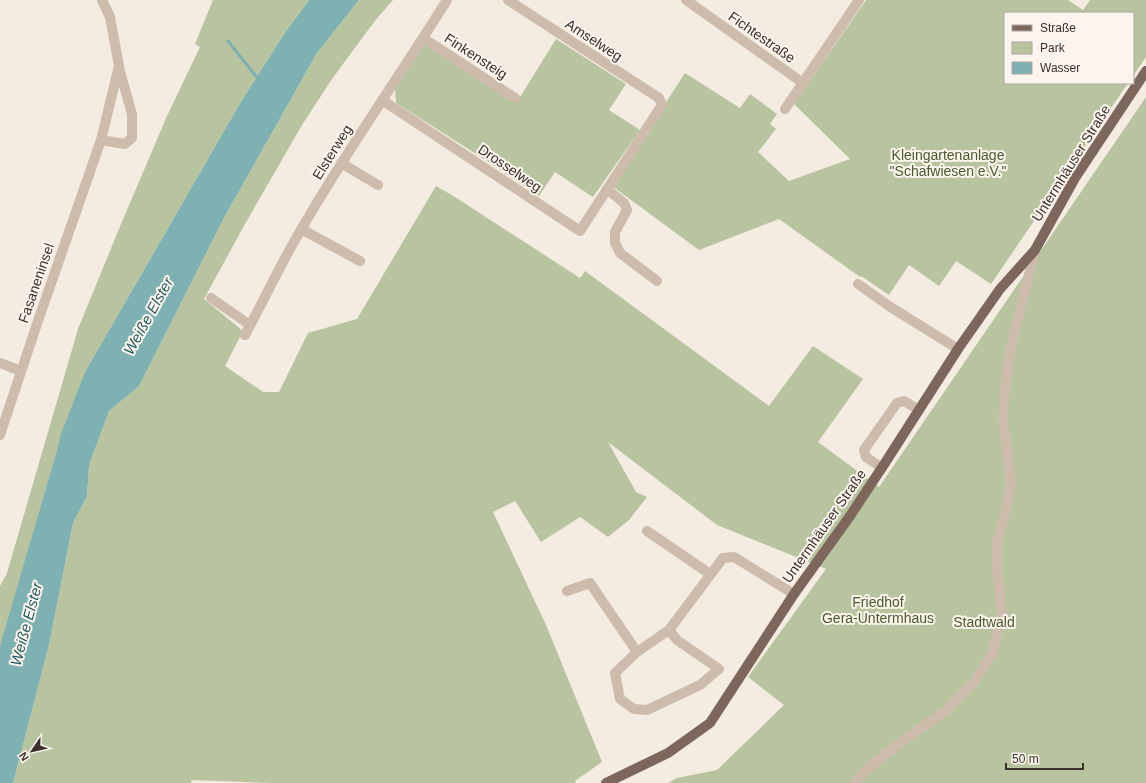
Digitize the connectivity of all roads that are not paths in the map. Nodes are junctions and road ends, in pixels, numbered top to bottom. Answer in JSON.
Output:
{"nodes":[{"id":1,"x":102,"y":0,"type":"edge"},
{"id":2,"x":447,"y":0,"type":"edge"},
{"id":3,"x":508,"y":0,"type":"edge"},
{"id":4,"x":686,"y":0,"type":"edge"},
{"id":5,"x":859,"y":0,"type":"edge"},
{"id":6,"x":423,"y":38,"type":"junction"},
{"id":7,"x":119,"y":66,"type":"junction"},
{"id":8,"x":1146,"y":71,"type":"edge"},
{"id":9,"x":804,"y":82,"type":"junction"},
{"id":10,"x":515,"y":98,"type":"dead end"},
{"id":11,"x":382,"y":100,"type":"junction"},
{"id":12,"x":662,"y":105,"type":"joint"},
{"id":13,"x":785,"y":109,"type":"dead end"},
{"id":14,"x":101,"y":140,"type":"junction"},
{"id":15,"x":341,"y":163,"type":"junction"},
{"id":16,"x":378,"y":184,"type":"dead end"},
{"id":17,"x":607,"y":189,"type":"junction"},
{"id":18,"x":301,"y":228,"type":"junction"},
{"id":19,"x":1034,"y":250,"type":"junction"},
{"id":20,"x":360,"y":260,"type":"dead end"},
{"id":21,"x":657,"y":281,"type":"dead end"},
{"id":22,"x":858,"y":284,"type":"dead end"},
{"id":23,"x":211,"y":298,"type":"dead end"},
{"id":24,"x":250,"y":324,"type":"junction"},
{"id":25,"x":244,"y":335,"type":"dead end"},
{"id":26,"x":958,"y":349,"type":"junction"},
{"id":27,"x":0,"y":363,"type":"edge"},
{"id":28,"x":21,"y":371,"type":"junction"},
{"id":29,"x":919,"y":410,"type":"junction"},
{"id":30,"x":0,"y":435,"type":"edge"},
{"id":31,"x":882,"y":468,"type":"junction"},
{"id":32,"x":647,"y":531,"type":"dead end"},
{"id":33,"x":710,"y":574,"type":"junction"},
{"id":34,"x":567,"y":591,"type":"dead end"},
{"id":35,"x":794,"y":594,"type":"junction"},
{"id":36,"x":669,"y":630,"type":"junction"},
{"id":37,"x":637,"y":652,"type":"junction"},
{"id":38,"x":606,"y":783,"type":"edge"},
{"id":39,"x":854,"y":783,"type":"edge"}],
"edges":[{"from":1,"to":7,"type":"street","name":"Fasaneninsel"},
{"from":2,"to":6,"type":"street","name":"Elsterweg"},
{"from":3,"to":12,"type":"street","name":"Amselweg"},
{"from":4,"to":9,"type":"street","name":"Fichtestraße"},
{"from":5,"to":9,"type":"street"},
{"from":6,"to":10,"type":"street","name":"Finkensteig"},
{"from":6,"to":11,"type":"street","name":"Elsterweg"},
{"from":7,"to":14,"type":"street","name":"Fasaneninsel"},
{"from":7,"to":14,"type":"street","name":"Fasaneninsel"},
{"from":8,"to":19,"type":"main road","name":"Untermhäuser Straße"},
{"from":9,"to":13,"type":"street"},
{"from":11,"to":15,"type":"street","name":"Elsterweg"},
{"from":11,"to":17,"type":"street","name":"Drosselweg"},
{"from":12,"to":17,"type":"street","name":"Drosselweg"},
{"from":14,"to":28,"type":"street","name":"Fasaneninsel"},
{"from":15,"to":16,"type":"street"},
{"from":15,"to":18,"type":"street","name":"Elsterweg"},
{"from":17,"to":21,"type":"street"},
{"from":18,"to":20,"type":"street"},
{"from":18,"to":24,"type":"street","name":"Elsterweg"},
{"from":19,"to":26,"type":"main road","name":"Untermhäuser Straße"},
{"from":19,"to":39,"type":"street","name":"Untermhäuser Straße"},
{"from":22,"to":26,"type":"street"},
{"from":23,"to":24,"type":"street"},
{"from":24,"to":25,"type":"street","name":"Elsterweg"},
{"from":26,"to":29,"type":"main road","name":"Untermhäuser Straße"},
{"from":27,"to":28,"type":"street"},
{"from":28,"to":30,"type":"street","name":"Fasaneninsel"},
{"from":29,"to":31,"type":"main road","name":"Untermhäuser Straße"},
{"from":29,"to":31,"type":"street"},
{"from":31,"to":35,"type":"main road","name":"Untermhäuser Straße"},
{"from":32,"to":33,"type":"street"},
{"from":33,"to":35,"type":"street"},
{"from":33,"to":36,"type":"street"},
{"from":34,"to":37,"type":"street"},
{"from":35,"to":38,"type":"main road","name":"Untermhäuser Straße"},
{"from":36,"to":37,"type":"street"},
{"from":36,"to":37,"type":"street"}]}
